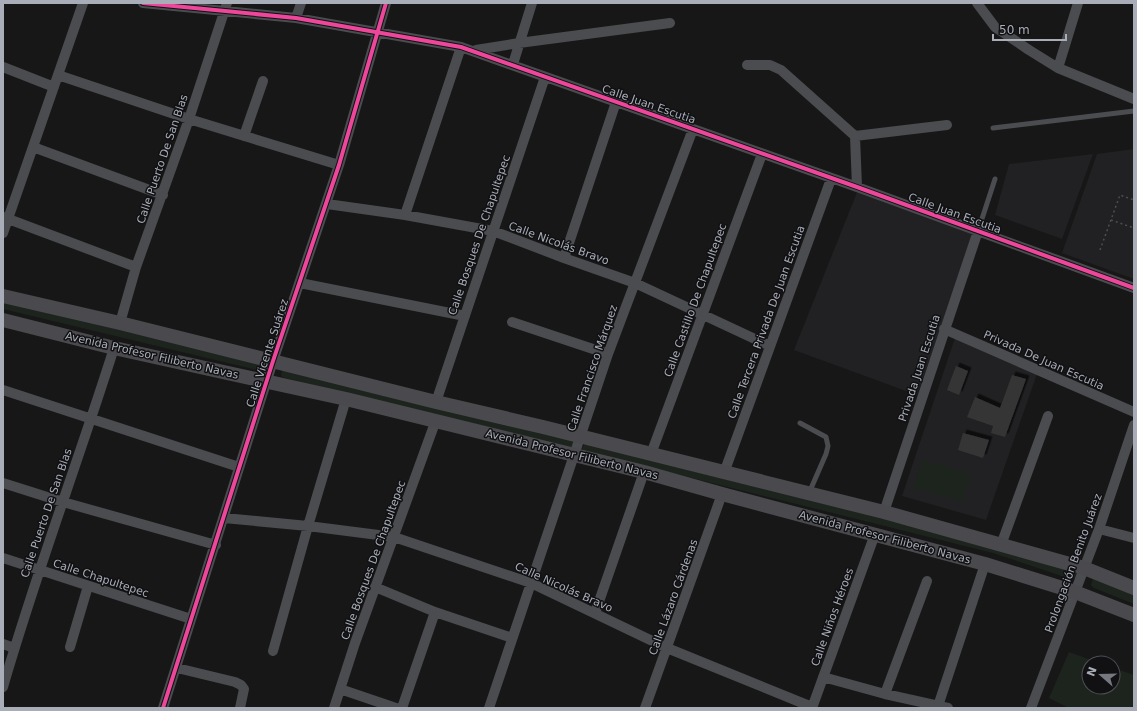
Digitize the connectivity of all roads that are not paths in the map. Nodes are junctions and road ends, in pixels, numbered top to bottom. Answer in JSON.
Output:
{"nodes":[{"id":1,"x":83,"y":3,"type":"edge"},
{"id":2,"x":143,"y":3,"type":"edge"},
{"id":3,"x":302,"y":3,"type":"edge"},
{"id":4,"x":386,"y":3,"type":"edge"},
{"id":5,"x":532,"y":3,"type":"edge"},
{"id":6,"x":977,"y":3,"type":"edge"},
{"id":7,"x":1078,"y":3,"type":"edge"},
{"id":8,"x":226,"y":7,"type":"edge"},
{"id":9,"x":296,"y":18,"type":"junction"},
{"id":10,"x":670,"y":23,"type":"dead end"},
{"id":11,"x":378,"y":32,"type":"junction"},
{"id":12,"x":519,"y":43,"type":"junction"},
{"id":13,"x":461,"y":47,"type":"junction"},
{"id":14,"x":475,"y":51,"type":"junction"},
{"id":15,"x":513,"y":64,"type":"junction"},
{"id":16,"x":747,"y":65,"type":"dead end"},
{"id":17,"x":3,"y":67,"type":"edge"},
{"id":18,"x":1058,"y":68,"type":"junction"},
{"id":19,"x":58,"y":75,"type":"junction"},
{"id":20,"x":545,"y":77,"type":"junction"},
{"id":21,"x":263,"y":81,"type":"dead end"},
{"id":22,"x":54,"y":87,"type":"junction"},
{"id":23,"x":1134,"y":99,"type":"edge"},
{"id":24,"x":616,"y":102,"type":"junction"},
{"id":25,"x":1134,"y":111,"type":"edge"},
{"id":26,"x":189,"y":119,"type":"junction"},
{"id":27,"x":947,"y":125,"type":"dead end"},
{"id":28,"x":993,"y":128,"type":"dead end"},
{"id":29,"x":693,"y":129,"type":"junction"},
{"id":30,"x":244,"y":136,"type":"junction"},
{"id":31,"x":855,"y":136,"type":"junction"},
{"id":32,"x":33,"y":147,"type":"junction"},
{"id":33,"x":762,"y":154,"type":"junction"},
{"id":34,"x":339,"y":166,"type":"junction"},
{"id":35,"x":830,"y":179,"type":"junction"},
{"id":36,"x":995,"y":179,"type":"dead end"},
{"id":37,"x":857,"y":187,"type":"junction"},
{"id":38,"x":163,"y":195,"type":"junction"},
{"id":39,"x":327,"y":204,"type":"junction"},
{"id":40,"x":405,"y":215,"type":"junction"},
{"id":41,"x":6,"y":218,"type":"edge"},
{"id":42,"x":493,"y":231,"type":"junction"},
{"id":43,"x":978,"y":231,"type":"junction"},
{"id":44,"x":3,"y":233,"type":"edge"},
{"id":45,"x":564,"y":258,"type":"junction"},
{"id":46,"x":136,"y":267,"type":"junction"},
{"id":47,"x":635,"y":283,"type":"junction"},
{"id":48,"x":300,"y":284,"type":"junction"},
{"id":49,"x":1134,"y":288,"type":"edge"},
{"id":50,"x":3,"y":296,"type":"edge"},
{"id":51,"x":703,"y":314,"type":"junction"},
{"id":52,"x":465,"y":316,"type":"junction"},
{"id":53,"x":3,"y":320,"type":"edge"},
{"id":54,"x":512,"y":322,"type":"dead end"},
{"id":55,"x":120,"y":323,"type":"junction"},
{"id":56,"x":944,"y":329,"type":"junction"},
{"id":57,"x":770,"y":346,"type":"junction"},
{"id":58,"x":114,"y":348,"type":"junction"},
{"id":59,"x":608,"y":354,"type":"junction"},
{"id":60,"x":273,"y":361,"type":"junction"},
{"id":61,"x":267,"y":382,"type":"junction"},
{"id":62,"x":3,"y":390,"type":"edge"},
{"id":63,"x":346,"y":399,"type":"junction"},
{"id":64,"x":436,"y":402,"type":"junction"},
{"id":65,"x":1134,"y":412,"type":"edge"},
{"id":66,"x":1048,"y":416,"type":"dead end"},
{"id":67,"x":92,"y":420,"type":"junction"},
{"id":68,"x":436,"y":420,"type":"junction"},
{"id":69,"x":800,"y":423,"type":"dead end"},
{"id":70,"x":1134,"y":425,"type":"edge"},
{"id":71,"x":580,"y":437,"type":"junction"},
{"id":72,"x":574,"y":454,"type":"junction"},
{"id":73,"x":651,"y":454,"type":"junction"},
{"id":74,"x":239,"y":467,"type":"junction"},
{"id":75,"x":644,"y":472,"type":"junction"},
{"id":76,"x":724,"y":473,"type":"junction"},
{"id":77,"x":3,"y":483,"type":"edge"},
{"id":78,"x":722,"y":494,"type":"junction"},
{"id":79,"x":809,"y":494,"type":"junction"},
{"id":80,"x":62,"y":502,"type":"junction"},
{"id":81,"x":884,"y":512,"type":"junction"},
{"id":82,"x":224,"y":518,"type":"junction"},
{"id":83,"x":308,"y":526,"type":"junction"},
{"id":84,"x":1099,"y":529,"type":"junction"},
{"id":85,"x":875,"y":534,"type":"junction"},
{"id":86,"x":394,"y":537,"type":"junction"},
{"id":87,"x":1134,"y":538,"type":"edge"},
{"id":88,"x":216,"y":545,"type":"junction"},
{"id":89,"x":1002,"y":545,"type":"junction"},
{"id":90,"x":3,"y":558,"type":"edge"},
{"id":91,"x":985,"y":564,"type":"junction"},
{"id":92,"x":1084,"y":568,"type":"junction"},
{"id":93,"x":39,"y":570,"type":"junction"},
{"id":94,"x":927,"y":581,"type":"dead end"},
{"id":95,"x":531,"y":583,"type":"junction"},
{"id":96,"x":88,"y":586,"type":"junction"},
{"id":97,"x":375,"y":587,"type":"junction"},
{"id":98,"x":1134,"y":588,"type":"edge"},
{"id":99,"x":1075,"y":592,"type":"junction"},
{"id":100,"x":435,"y":612,"type":"junction"},
{"id":101,"x":595,"y":613,"type":"junction"},
{"id":102,"x":1134,"y":615,"type":"edge"},
{"id":103,"x":191,"y":619,"type":"junction"},
{"id":104,"x":512,"y":638,"type":"junction"},
{"id":105,"x":3,"y":644,"type":"edge"},
{"id":106,"x":70,"y":647,"type":"dead end"},
{"id":107,"x":14,"y":648,"type":"junction"},
{"id":108,"x":667,"y":648,"type":"junction"},
{"id":109,"x":273,"y":650,"type":"dead end"},
{"id":110,"x":177,"y":668,"type":"junction"},
{"id":111,"x":824,"y":677,"type":"junction"},
{"id":112,"x":3,"y":687,"type":"edge"},
{"id":113,"x":340,"y":689,"type":"junction"},
{"id":114,"x":885,"y":694,"type":"junction"},
{"id":115,"x":938,"y":706,"type":"junction"},
{"id":116,"x":163,"y":708,"type":"edge"},
{"id":117,"x":240,"y":708,"type":"edge"},
{"id":118,"x":334,"y":708,"type":"edge"},
{"id":119,"x":396,"y":708,"type":"edge"},
{"id":120,"x":402,"y":708,"type":"edge"},
{"id":121,"x":489,"y":708,"type":"edge"},
{"id":122,"x":645,"y":708,"type":"edge"},
{"id":123,"x":812,"y":708,"type":"edge"},
{"id":124,"x":948,"y":708,"type":"edge"},
{"id":125,"x":1031,"y":708,"type":"edge"}],
"edges":[{"from":1,"to":19,"type":"street"},
{"from":2,"to":8,"type":"street","name":"Calle Juan Escutia"},
{"from":3,"to":9,"type":"street"},
{"from":4,"to":11,"type":"street","name":"Calle Vicente Suárez"},
{"from":5,"to":12,"type":"street"},
{"from":6,"to":18,"type":"street"},
{"from":7,"to":18,"type":"street"},
{"from":8,"to":9,"type":"street","name":"Calle Juan Escutia"},
{"from":8,"to":26,"type":"street","name":"Calle Puerto De San Blas"},
{"from":9,"to":11,"type":"street","name":"Calle Juan Escutia"},
{"from":10,"to":12,"type":"street"},
{"from":11,"to":13,"type":"street","name":"Calle Juan Escutia"},
{"from":11,"to":34,"type":"street","name":"Calle Vicente Suárez"},
{"from":12,"to":14,"type":"street"},
{"from":12,"to":15,"type":"street"},
{"from":13,"to":14,"type":"street","name":"Calle Juan Escutia"},
{"from":13,"to":40,"type":"street"},
{"from":14,"to":15,"type":"street","name":"Calle Juan Escutia"},
{"from":15,"to":20,"type":"street","name":"Calle Juan Escutia"},
{"from":16,"to":31,"type":"street"},
{"from":17,"to":22,"type":"street"},
{"from":18,"to":23,"type":"street"},
{"from":19,"to":22,"type":"street"},
{"from":19,"to":26,"type":"street"},
{"from":20,"to":24,"type":"street","name":"Calle Juan Escutia"},
{"from":20,"to":42,"type":"street","name":"Calle Bosques De Chapultepec"},
{"from":21,"to":30,"type":"street"},
{"from":22,"to":32,"type":"street"},
{"from":24,"to":29,"type":"street","name":"Calle Juan Escutia"},
{"from":24,"to":45,"type":"street"},
{"from":25,"to":28,"type":"lane"},
{"from":26,"to":30,"type":"street"},
{"from":26,"to":38,"type":"street","name":"Calle Puerto De San Blas"},
{"from":27,"to":31,"type":"street"},
{"from":29,"to":33,"type":"street","name":"Calle Juan Escutia"},
{"from":29,"to":47,"type":"street","name":"Calle Francisco Márquez"},
{"from":30,"to":34,"type":"street"},
{"from":31,"to":37,"type":"street"},
{"from":32,"to":38,"type":"street"},
{"from":32,"to":41,"type":"street"},
{"from":33,"to":35,"type":"street","name":"Calle Juan Escutia"},
{"from":33,"to":51,"type":"street","name":"Calle Castillo De Chapultepec"},
{"from":34,"to":39,"type":"street","name":"Calle Vicente Suárez"},
{"from":35,"to":37,"type":"street","name":"Calle Juan Escutia"},
{"from":35,"to":57,"type":"street","name":"Calle Tercera Privada De Juan Escutia"},
{"from":36,"to":43,"type":"lane"},
{"from":37,"to":43,"type":"street","name":"Calle Juan Escutia"},
{"from":38,"to":46,"type":"street","name":"Calle Puerto De San Blas"},
{"from":39,"to":40,"type":"street","name":"Calle Nicolás Bravo"},
{"from":39,"to":48,"type":"street","name":"Calle Vicente Suárez"},
{"from":40,"to":42,"type":"street","name":"Calle Nicolás Bravo"},
{"from":41,"to":44,"type":"street"},
{"from":41,"to":46,"type":"street"},
{"from":42,"to":45,"type":"street","name":"Calle Nicolás Bravo"},
{"from":42,"to":52,"type":"street","name":"Calle Bosques De Chapultepec"},
{"from":43,"to":49,"type":"street","name":"Calle Juan Escutia"},
{"from":43,"to":56,"type":"street","name":"Privada Juan Escutia"},
{"from":45,"to":47,"type":"street","name":"Calle Nicolás Bravo"},
{"from":46,"to":55,"type":"street","name":"Calle Puerto De San Blas"},
{"from":47,"to":51,"type":"street","name":"Calle Nicolás Bravo"},
{"from":47,"to":59,"type":"street","name":"Calle Francisco Márquez"},
{"from":48,"to":52,"type":"street"},
{"from":48,"to":60,"type":"street","name":"Calle Vicente Suárez"},
{"from":50,"to":55,"type":"main road","name":"Avenida Profesor Filiberto Navas"},
{"from":51,"to":57,"type":"street","name":"Calle Nicolás Bravo"},
{"from":51,"to":73,"type":"street","name":"Calle Castillo De Chapultepec"},
{"from":52,"to":64,"type":"street","name":"Calle Bosques De Chapultepec"},
{"from":53,"to":58,"type":"main road","name":"Avenida Profesor Filiberto Navas"},
{"from":54,"to":59,"type":"street"},
{"from":55,"to":60,"type":"main road","name":"Avenida Profesor Filiberto Navas"},
{"from":56,"to":65,"type":"street","name":"Privada De Juan Escutia"},
{"from":56,"to":81,"type":"street","name":"Privada Juan Escutia"},
{"from":57,"to":76,"type":"street","name":"Calle Tercera Privada De Juan Escutia"},
{"from":58,"to":61,"type":"main road","name":"Avenida Profesor Filiberto Navas"},
{"from":58,"to":67,"type":"street","name":"Calle Puerto De San Blas"},
{"from":59,"to":71,"type":"street","name":"Calle Francisco Márquez"},
{"from":60,"to":61,"type":"street","name":"Calle Vicente Suárez"},
{"from":60,"to":64,"type":"main road","name":"Avenida Profesor Filiberto Navas"},
{"from":61,"to":63,"type":"main road","name":"Avenida Profesor Filiberto Navas"},
{"from":61,"to":74,"type":"street","name":"Calle Vicente Suárez"},
{"from":62,"to":67,"type":"street"},
{"from":63,"to":68,"type":"main road","name":"Avenida Profesor Filiberto Navas"},
{"from":63,"to":83,"type":"street"},
{"from":64,"to":71,"type":"main road","name":"Avenida Profesor Filiberto Navas"},
{"from":66,"to":89,"type":"street"},
{"from":67,"to":74,"type":"street"},
{"from":67,"to":80,"type":"street","name":"Calle Puerto De San Blas"},
{"from":68,"to":72,"type":"main road","name":"Avenida Profesor Filiberto Navas"},
{"from":68,"to":86,"type":"street","name":"Calle Bosques De Chapultepec"},
{"from":69,"to":79,"type":"lane"},
{"from":70,"to":84,"type":"street","name":"Prolongación Benito Juárez"},
{"from":71,"to":72,"type":"street","name":"Calle Francisco Márquez"},
{"from":71,"to":73,"type":"main road","name":"Avenida Profesor Filiberto Navas"},
{"from":72,"to":75,"type":"main road","name":"Avenida Profesor Filiberto Navas"},
{"from":72,"to":95,"type":"street","name":"Calle Francisco Márquez"},
{"from":73,"to":76,"type":"main road","name":"Avenida Profesor Filiberto Navas"},
{"from":74,"to":82,"type":"street","name":"Calle Vicente Suárez"},
{"from":75,"to":78,"type":"main road","name":"Avenida Profesor Filiberto Navas"},
{"from":75,"to":101,"type":"street"},
{"from":76,"to":79,"type":"main road","name":"Avenida Profesor Filiberto Navas"},
{"from":77,"to":80,"type":"street"},
{"from":78,"to":85,"type":"main road","name":"Avenida Profesor Filiberto Navas"},
{"from":78,"to":108,"type":"street","name":"Calle Lázaro Cárdenas"},
{"from":79,"to":81,"type":"main road","name":"Avenida Profesor Filiberto Navas"},
{"from":80,"to":88,"type":"street"},
{"from":80,"to":93,"type":"street","name":"Calle Puerto De San Blas"},
{"from":81,"to":89,"type":"main road","name":"Avenida Profesor Filiberto Navas"},
{"from":82,"to":83,"type":"street","name":"Calle Nicolás Bravo"},
{"from":82,"to":88,"type":"street","name":"Calle Vicente Suárez"},
{"from":83,"to":86,"type":"street","name":"Calle Nicolás Bravo"},
{"from":83,"to":109,"type":"street"},
{"from":84,"to":87,"type":"street"},
{"from":84,"to":92,"type":"street","name":"Prolongación Benito Juárez"},
{"from":85,"to":91,"type":"main road","name":"Avenida Profesor Filiberto Navas"},
{"from":85,"to":111,"type":"street","name":"Calle Niños Héroes"},
{"from":86,"to":95,"type":"street","name":"Calle Nicolás Bravo"},
{"from":86,"to":97,"type":"street","name":"Calle Bosques De Chapultepec"},
{"from":88,"to":103,"type":"street","name":"Calle Vicente Suárez"},
{"from":89,"to":92,"type":"main road","name":"Avenida Profesor Filiberto Navas"},
{"from":90,"to":93,"type":"street","name":"Calle Chapultepec"},
{"from":91,"to":99,"type":"main road","name":"Avenida Profesor Filiberto Navas"},
{"from":91,"to":115,"type":"street"},
{"from":92,"to":98,"type":"main road","name":"Avenida Profesor Filiberto Navas"},
{"from":92,"to":99,"type":"street","name":"Prolongación Benito Juárez"},
{"from":93,"to":96,"type":"street","name":"Calle Chapultepec"},
{"from":93,"to":107,"type":"street","name":"Calle Puerto De San Blas"},
{"from":94,"to":114,"type":"street"},
{"from":95,"to":101,"type":"street","name":"Calle Nicolás Bravo"},
{"from":95,"to":104,"type":"street","name":"Calle Francisco Márquez"},
{"from":96,"to":103,"type":"street","name":"Calle Chapultepec"},
{"from":96,"to":106,"type":"street"},
{"from":97,"to":100,"type":"street"},
{"from":97,"to":113,"type":"street","name":"Calle Bosques De Chapultepec"},
{"from":99,"to":102,"type":"main road","name":"Avenida Profesor Filiberto Navas"},
{"from":99,"to":125,"type":"street","name":"Prolongación Benito Juárez"},
{"from":100,"to":104,"type":"street"},
{"from":100,"to":120,"type":"street"},
{"from":101,"to":108,"type":"street","name":"Calle Nicolás Bravo"},
{"from":103,"to":110,"type":"street","name":"Calle Vicente Suárez"},
{"from":104,"to":121,"type":"street","name":"Calle Francisco Márquez"},
{"from":105,"to":107,"type":"street"},
{"from":107,"to":112,"type":"street","name":"Calle Puerto De San Blas"},
{"from":108,"to":122,"type":"street","name":"Calle Lázaro Cárdenas"},
{"from":108,"to":123,"type":"street","name":"Calle Nicolás Bravo"},
{"from":110,"to":116,"type":"street","name":"Calle Vicente Suárez"},
{"from":110,"to":117,"type":"street"},
{"from":111,"to":114,"type":"street"},
{"from":111,"to":123,"type":"street","name":"Calle Niños Héroes"},
{"from":113,"to":118,"type":"street","name":"Calle Bosques De Chapultepec"},
{"from":113,"to":119,"type":"street"},
{"from":114,"to":115,"type":"street"},
{"from":115,"to":124,"type":"street"}]}
